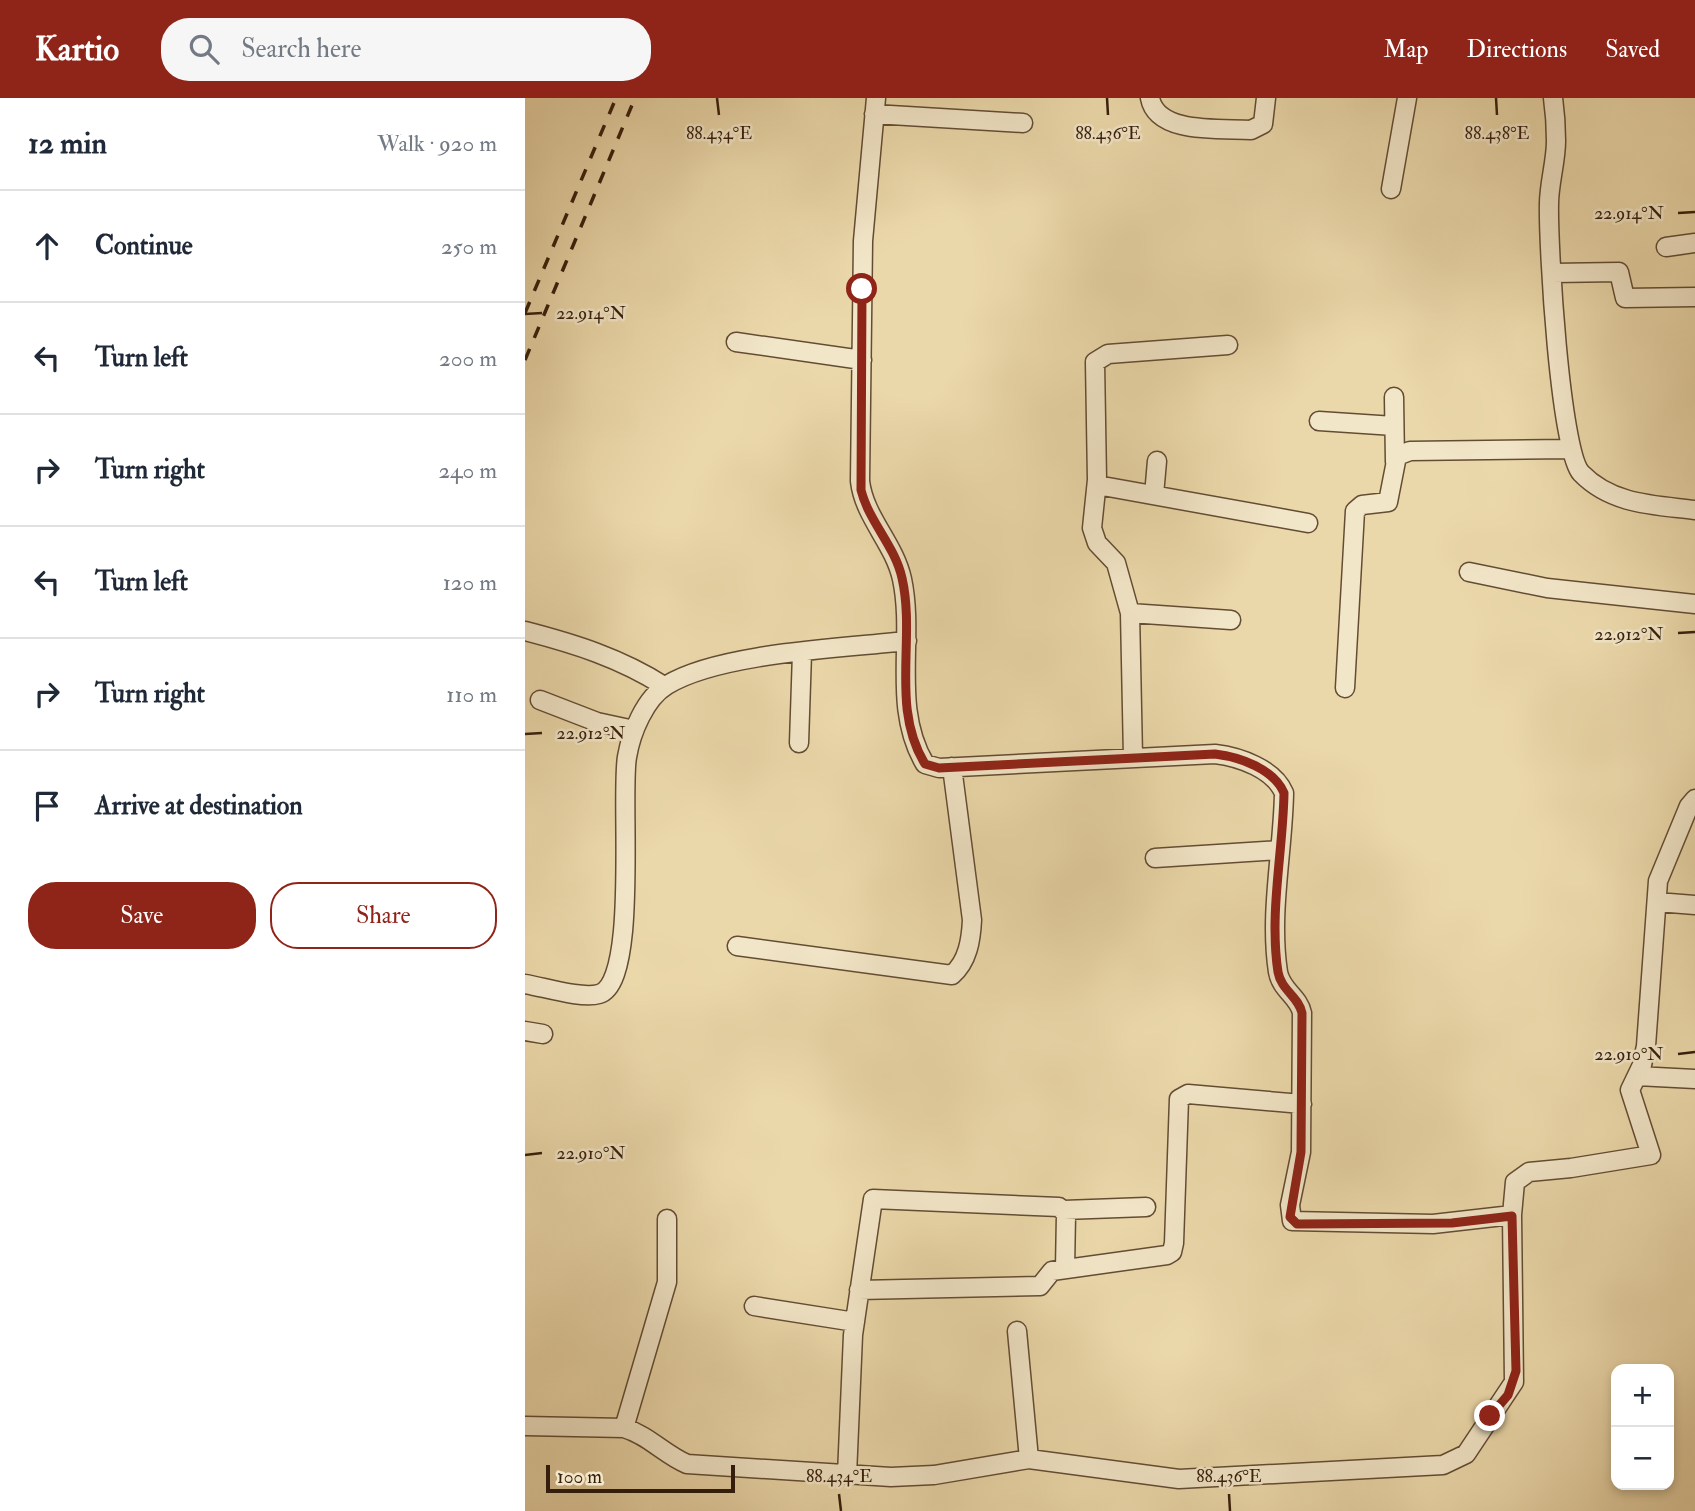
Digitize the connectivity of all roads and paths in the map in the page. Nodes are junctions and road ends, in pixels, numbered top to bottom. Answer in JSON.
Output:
{"nodes":[{"id":1,"x":1150,"y":98,"type":"edge"},
{"id":2,"x":1266,"y":98,"type":"edge"},
{"id":3,"x":1407,"y":98,"type":"edge"},
{"id":4,"x":1553,"y":98,"type":"edge"},
{"id":5,"x":875,"y":106,"type":"edge"},
{"id":6,"x":1023,"y":122,"type":"dead end"},
{"id":7,"x":1391,"y":189,"type":"dead end"},
{"id":8,"x":1695,"y":243,"type":"edge"},
{"id":9,"x":1666,"y":247,"type":"dead end"},
{"id":10,"x":1553,"y":273,"type":"junction"},
{"id":11,"x":1695,"y":296,"type":"edge"},
{"id":12,"x":736,"y":342,"type":"dead end"},
{"id":13,"x":1227,"y":345,"type":"dead end"},
{"id":14,"x":862,"y":360,"type":"junction"},
{"id":15,"x":1394,"y":397,"type":"dead end"},
{"id":16,"x":1319,"y":421,"type":"dead end"},
{"id":17,"x":1394,"y":426,"type":"junction"},
{"id":18,"x":1569,"y":449,"type":"junction"},
{"id":19,"x":1157,"y":461,"type":"dead end"},
{"id":20,"x":1395,"y":462,"type":"junction"},
{"id":21,"x":1097,"y":485,"type":"junction"},
{"id":22,"x":1154,"y":495,"type":"junction"},
{"id":23,"x":1695,"y":510,"type":"edge"},
{"id":24,"x":1308,"y":523,"type":"dead end"},
{"id":25,"x":1469,"y":572,"type":"dead end"},
{"id":26,"x":1695,"y":604,"type":"edge"},
{"id":27,"x":1131,"y":613,"type":"junction"},
{"id":28,"x":1231,"y":620,"type":"dead end"},
{"id":29,"x":525,"y":631,"type":"edge"},
{"id":30,"x":907,"y":641,"type":"junction"},
{"id":31,"x":802,"y":653,"type":"junction"},
{"id":32,"x":664,"y":686,"type":"junction"},
{"id":33,"x":1345,"y":688,"type":"dead end"},
{"id":34,"x":540,"y":700,"type":"dead end"},
{"id":35,"x":634,"y":730,"type":"junction"},
{"id":36,"x":799,"y":743,"type":"dead end"},
{"id":37,"x":1133,"y":757,"type":"junction"},
{"id":38,"x":952,"y":767,"type":"junction"},
{"id":39,"x":1695,"y":799,"type":"edge"},
{"id":40,"x":1279,"y":850,"type":"junction"},
{"id":41,"x":1155,"y":858,"type":"dead end"},
{"id":42,"x":1657,"y":902,"type":"junction"},
{"id":43,"x":1695,"y":905,"type":"edge"},
{"id":44,"x":737,"y":946,"type":"dead end"},
{"id":45,"x":525,"y":984,"type":"edge"},
{"id":46,"x":1637,"y":1076,"type":"junction"},
{"id":47,"x":1695,"y":1079,"type":"edge"},
{"id":48,"x":1303,"y":1104,"type":"junction"},
{"id":49,"x":1146,"y":1207,"type":"dead end"},
{"id":50,"x":1064,"y":1209,"type":"junction"},
{"id":51,"x":1512,"y":1216,"type":"junction"},
{"id":52,"x":667,"y":1219,"type":"dead end"},
{"id":53,"x":1065,"y":1269,"type":"junction"},
{"id":54,"x":859,"y":1290,"type":"junction"},
{"id":55,"x":754,"y":1306,"type":"dead end"},
{"id":56,"x":855,"y":1322,"type":"junction"},
{"id":57,"x":1017,"y":1331,"type":"dead end"},
{"id":58,"x":525,"y":1426,"type":"edge"},
{"id":59,"x":624,"y":1428,"type":"junction"},
{"id":60,"x":1029,"y":1459,"type":"junction"},
{"id":61,"x":847,"y":1475,"type":"junction"}],
"edges":[{"from":1,"to":2,"type":"street"},
{"from":3,"to":7,"type":"street"},
{"from":4,"to":10,"type":"street"},
{"from":5,"to":6,"type":"street"},
{"from":5,"to":14,"type":"street"},
{"from":8,"to":9,"type":"street"},
{"from":10,"to":11,"type":"street"},
{"from":10,"to":18,"type":"street"},
{"from":12,"to":14,"type":"street"},
{"from":13,"to":21,"type":"street"},
{"from":14,"to":30,"type":"street"},
{"from":15,"to":17,"type":"street"},
{"from":16,"to":17,"type":"street"},
{"from":17,"to":20,"type":"street"},
{"from":18,"to":20,"type":"street"},
{"from":18,"to":23,"type":"street"},
{"from":19,"to":22,"type":"street"},
{"from":20,"to":33,"type":"street"},
{"from":21,"to":22,"type":"street"},
{"from":21,"to":27,"type":"street"},
{"from":22,"to":24,"type":"street"},
{"from":25,"to":26,"type":"street"},
{"from":27,"to":28,"type":"street"},
{"from":27,"to":37,"type":"street"},
{"from":29,"to":32,"type":"street"},
{"from":30,"to":31,"type":"street"},
{"from":30,"to":38,"type":"street"},
{"from":31,"to":32,"type":"street"},
{"from":31,"to":36,"type":"street"},
{"from":32,"to":35,"type":"street"},
{"from":34,"to":35,"type":"street"},
{"from":35,"to":45,"type":"street"},
{"from":37,"to":38,"type":"street"},
{"from":37,"to":40,"type":"street"},
{"from":38,"to":44,"type":"street"},
{"from":39,"to":42,"type":"street"},
{"from":40,"to":41,"type":"street"},
{"from":40,"to":48,"type":"street"},
{"from":42,"to":43,"type":"street"},
{"from":42,"to":46,"type":"street"},
{"from":46,"to":47,"type":"street"},
{"from":46,"to":51,"type":"street"},
{"from":48,"to":51,"type":"street"},
{"from":48,"to":53,"type":"street"},
{"from":49,"to":50,"type":"street"},
{"from":50,"to":53,"type":"street"},
{"from":50,"to":54,"type":"street"},
{"from":51,"to":60,"type":"street"},
{"from":52,"to":59,"type":"street"},
{"from":53,"to":54,"type":"street"},
{"from":54,"to":56,"type":"street"},
{"from":55,"to":56,"type":"street"},
{"from":56,"to":61,"type":"street"},
{"from":57,"to":60,"type":"street"},
{"from":58,"to":59,"type":"street"},
{"from":59,"to":61,"type":"street"},
{"from":60,"to":61,"type":"street"}]}
